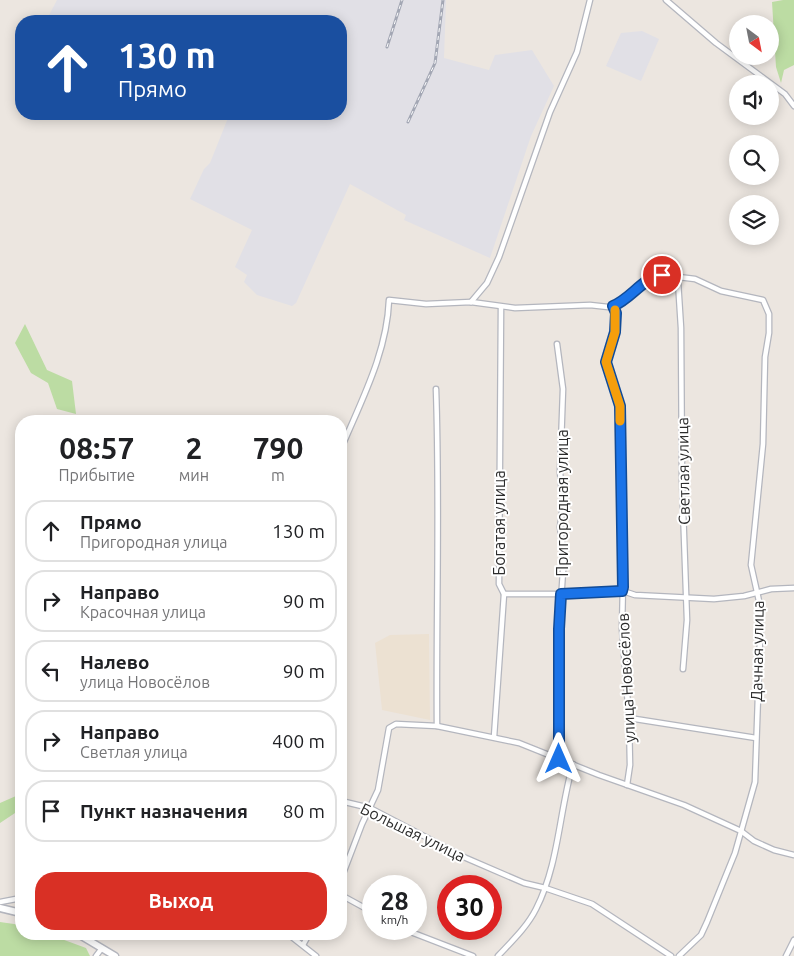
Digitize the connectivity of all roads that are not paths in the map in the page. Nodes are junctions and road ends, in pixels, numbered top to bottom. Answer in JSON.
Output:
{"nodes":[{"id":1,"x":590,"y":0,"type":"edge"},
{"id":2,"x":666,"y":0,"type":"edge"},
{"id":3,"x":794,"y":106,"type":"edge"},
{"id":4,"x":672,"y":275,"type":"junction"},
{"id":5,"x":471,"y":302,"type":"junction"},
{"id":6,"x":613,"y":306,"type":"junction"},
{"id":7,"x":501,"y":307,"type":"junction"},
{"id":8,"x":556,"y":344,"type":"dead end"},
{"id":9,"x":436,"y":389,"type":"dead end"},
{"id":10,"x":347,"y":435,"type":"edge"},
{"id":11,"x":794,"y":588,"type":"edge"},
{"id":12,"x":622,"y":591,"type":"junction"},
{"id":13,"x":758,"y":593,"type":"junction"},
{"id":14,"x":504,"y":594,"type":"junction"},
{"id":15,"x":561,"y":594,"type":"junction"},
{"id":16,"x":686,"y":597,"type":"junction"},
{"id":17,"x":683,"y":669,"type":"dead end"},
{"id":18,"x":629,"y":718,"type":"junction"},
{"id":19,"x":437,"y":726,"type":"junction"},
{"id":20,"x":494,"y":737,"type":"junction"},
{"id":21,"x":756,"y":738,"type":"junction"},
{"id":22,"x":559,"y":759,"type":"junction"},
{"id":23,"x":573,"y":764,"type":"junction"},
{"id":24,"x":627,"y":785,"type":"junction"},
{"id":25,"x":347,"y":802,"type":"edge"},
{"id":26,"x":370,"y":808,"type":"junction"},
{"id":27,"x":741,"y":830,"type":"junction"},
{"id":28,"x":794,"y":855,"type":"edge"},
{"id":29,"x":347,"y":864,"type":"edge"},
{"id":30,"x":545,"y":888,"type":"junction"},
{"id":31,"x":347,"y":898,"type":"edge"},
{"id":32,"x":15,"y":899,"type":"edge"},
{"id":33,"x":0,"y":902,"type":"edge"},
{"id":34,"x":362,"y":906,"type":"edge"},
{"id":35,"x":0,"y":908,"type":"edge"},
{"id":36,"x":15,"y":912,"type":"edge"},
{"id":37,"x":427,"y":938,"type":"edge"},
{"id":38,"x":89,"y":940,"type":"edge"},
{"id":39,"x":296,"y":940,"type":"edge"},
{"id":40,"x":306,"y":940,"type":"edge"},
{"id":41,"x":794,"y":940,"type":"edge"},
{"id":42,"x":303,"y":945,"type":"junction"},
{"id":43,"x":102,"y":948,"type":"junction"},
{"id":44,"x":96,"y":956,"type":"edge"},
{"id":45,"x":115,"y":956,"type":"edge"},
{"id":46,"x":316,"y":956,"type":"edge"},
{"id":47,"x":473,"y":956,"type":"edge"},
{"id":48,"x":498,"y":956,"type":"edge"},
{"id":49,"x":672,"y":956,"type":"edge"},
{"id":50,"x":679,"y":956,"type":"edge"},
{"id":51,"x":786,"y":956,"type":"edge"}],
"edges":[{"from":1,"to":5,"type":"street"},
{"from":2,"to":3,"type":"street"},
{"from":4,"to":6,"type":"street"},
{"from":4,"to":13,"type":"street","name":"Дачная улица"},
{"from":4,"to":16,"type":"street","name":"Светлая улица"},
{"from":5,"to":7,"type":"street"},
{"from":5,"to":10,"type":"street"},
{"from":6,"to":7,"type":"street"},
{"from":6,"to":12,"type":"street","name":"улица Новосёлов"},
{"from":7,"to":14,"type":"street","name":"Богатая улица"},
{"from":8,"to":15,"type":"street","name":"Пригородная улица"},
{"from":9,"to":19,"type":"street"},
{"from":11,"to":13,"type":"street"},
{"from":12,"to":15,"type":"street"},
{"from":12,"to":16,"type":"street"},
{"from":12,"to":18,"type":"street","name":"улица Новосёлов"},
{"from":13,"to":16,"type":"street"},
{"from":13,"to":21,"type":"street","name":"Дачная улица"},
{"from":14,"to":15,"type":"street"},
{"from":14,"to":20,"type":"street","name":"Богатая улица"},
{"from":15,"to":22,"type":"street","name":"Пригородная улица"},
{"from":16,"to":17,"type":"street","name":"Светлая улица"},
{"from":18,"to":21,"type":"street"},
{"from":18,"to":24,"type":"street","name":"улица Новосёлов"},
{"from":19,"to":20,"type":"street"},
{"from":19,"to":26,"type":"street"},
{"from":20,"to":22,"type":"street"},
{"from":21,"to":27,"type":"street","name":"Дачная улица"},
{"from":22,"to":23,"type":"street"},
{"from":23,"to":24,"type":"street"},
{"from":23,"to":30,"type":"street"},
{"from":24,"to":27,"type":"street"},
{"from":25,"to":26,"type":"street","name":"Большая улица"},
{"from":26,"to":29,"type":"street"},
{"from":26,"to":30,"type":"street","name":"Большая улица"},
{"from":27,"to":28,"type":"street"},
{"from":27,"to":50,"type":"street","name":"Дачная улица"},
{"from":30,"to":48,"type":"street"},
{"from":30,"to":49,"type":"street","name":"Большая улица"},
{"from":31,"to":34,"type":"street"},
{"from":32,"to":33,"type":"street"},
{"from":35,"to":36,"type":"main road"},
{"from":37,"to":47,"type":"street"},
{"from":38,"to":43,"type":"main road"},
{"from":39,"to":42,"type":"street"},
{"from":40,"to":42,"type":"street"},
{"from":41,"to":51,"type":"street"},
{"from":42,"to":46,"type":"street"},
{"from":43,"to":44,"type":"street"},
{"from":43,"to":45,"type":"main road"}]}
